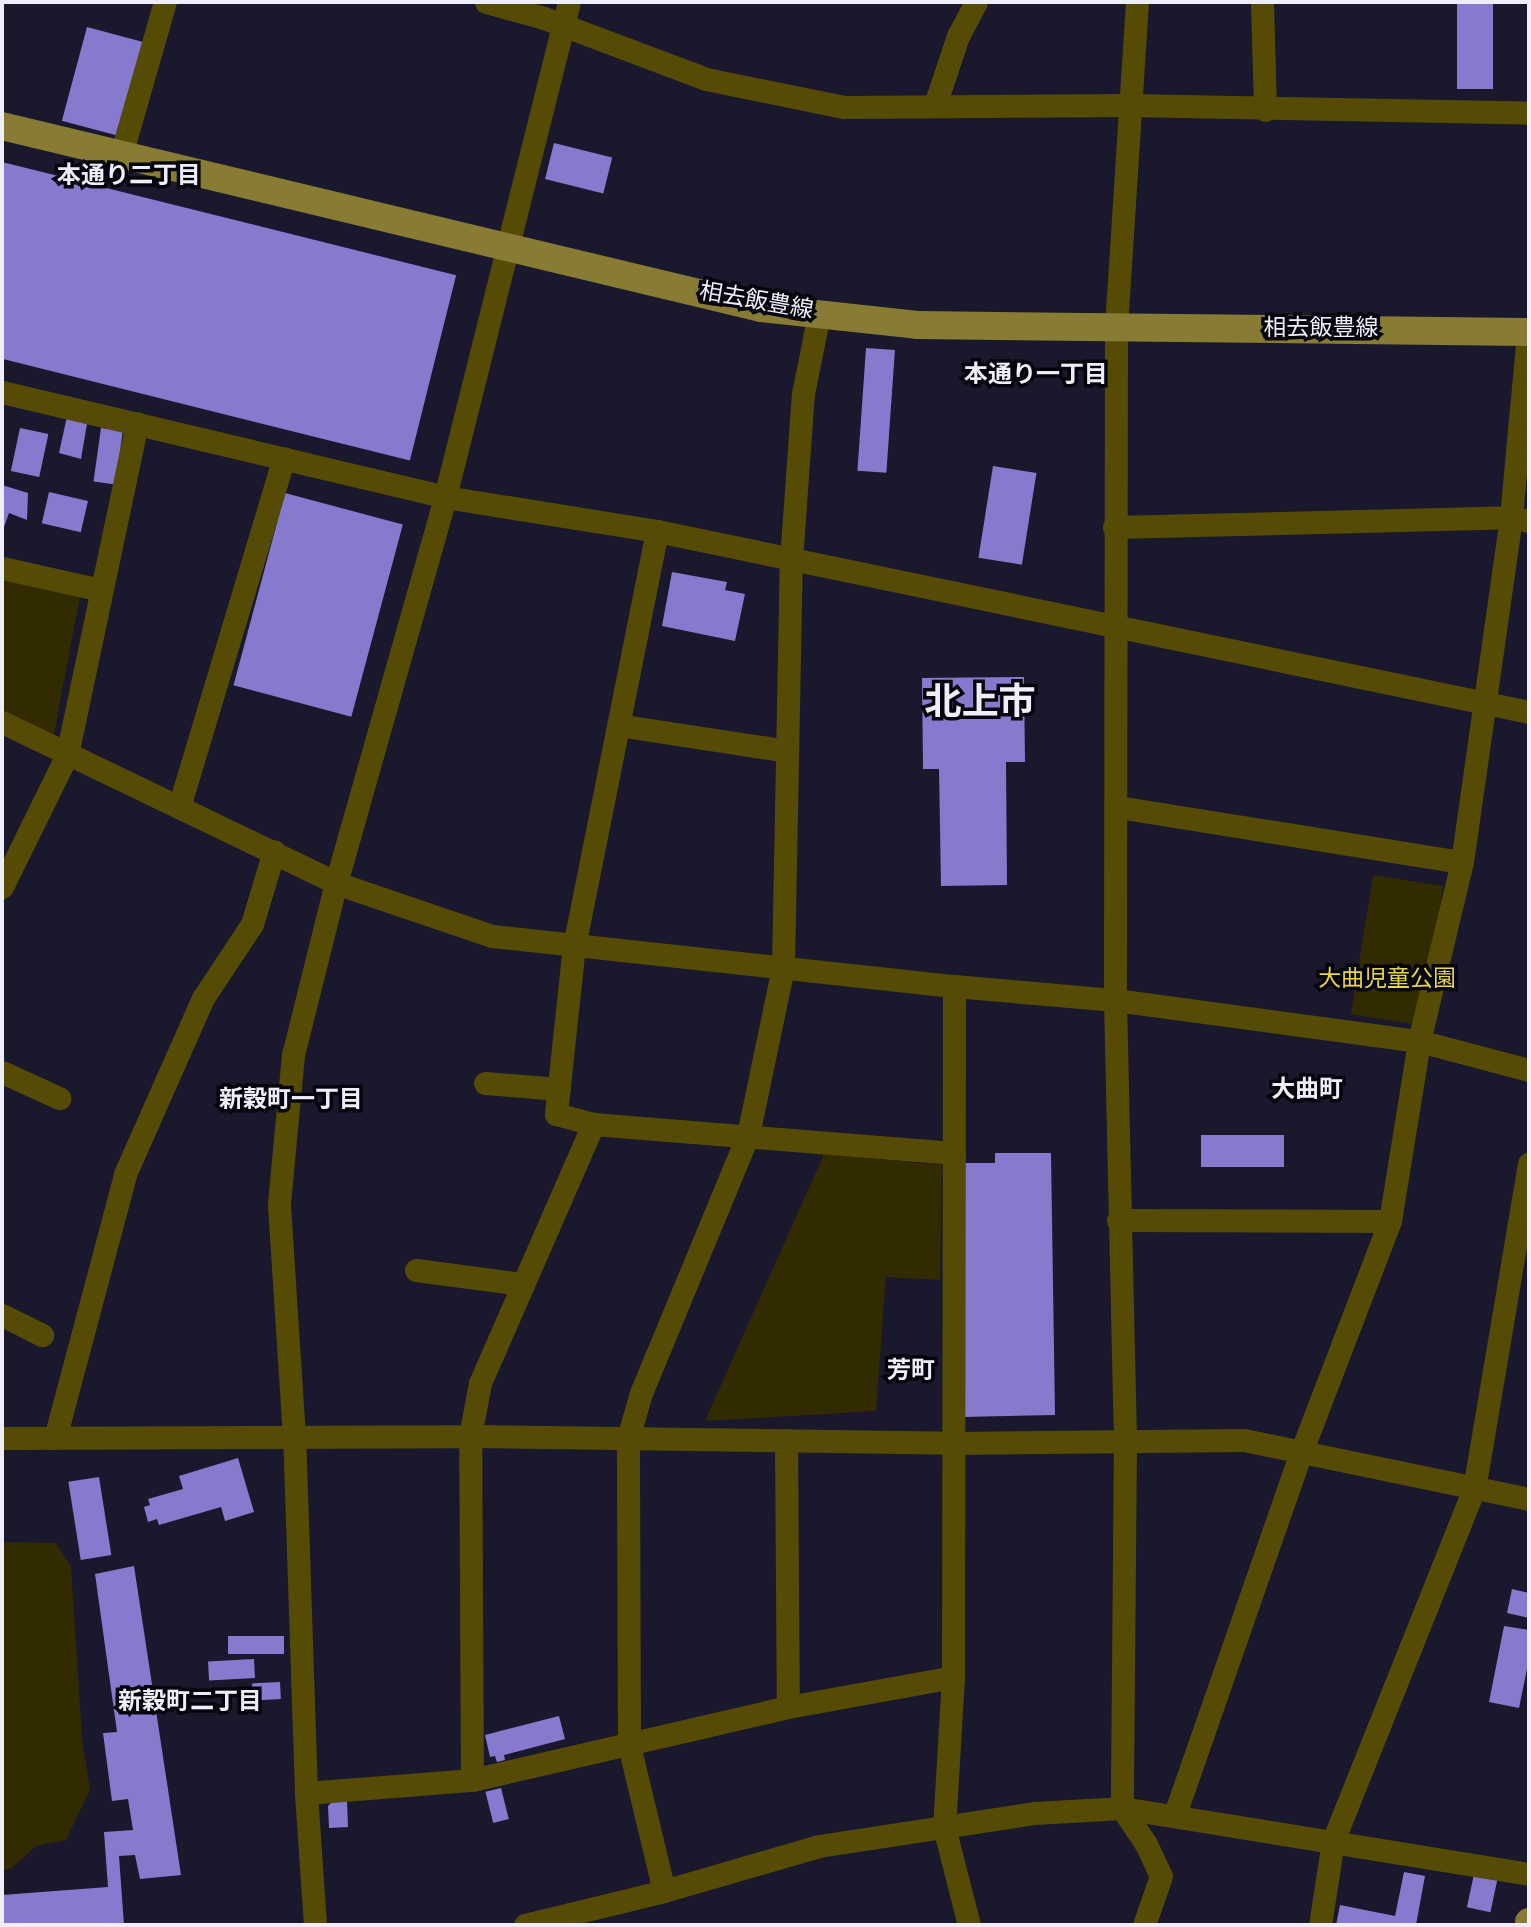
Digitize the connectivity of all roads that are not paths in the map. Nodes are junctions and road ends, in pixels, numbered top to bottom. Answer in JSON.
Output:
{"nodes":[{"id":1,"x":165,"y":2,"type":"edge"},
{"id":2,"x":486,"y":2,"type":"edge"},
{"id":3,"x":569,"y":2,"type":"edge"},
{"id":4,"x":976,"y":2,"type":"edge"},
{"id":5,"x":1137,"y":2,"type":"edge"},
{"id":6,"x":1262,"y":2,"type":"edge"},
{"id":7,"x":562,"y":27,"type":"junction"},
{"id":8,"x":935,"y":105,"type":"junction"},
{"id":9,"x":1130,"y":105,"type":"junction"},
{"id":10,"x":1265,"y":110,"type":"junction"},
{"id":11,"x":1529,"y":113,"type":"edge"},
{"id":12,"x":2,"y":126,"type":"edge"},
{"id":13,"x":121,"y":155,"type":"junction"},
{"id":14,"x":509,"y":250,"type":"junction"},
{"id":15,"x":819,"y":314,"type":"junction"},
{"id":16,"x":1116,"y":328,"type":"junction"},
{"id":17,"x":1529,"y":332,"type":"edge"},
{"id":18,"x":2,"y":392,"type":"edge"},
{"id":19,"x":137,"y":423,"type":"junction"},
{"id":20,"x":284,"y":458,"type":"junction"},
{"id":21,"x":445,"y":497,"type":"junction"},
{"id":22,"x":1520,"y":519,"type":"edge"},
{"id":23,"x":1114,"y":527,"type":"junction"},
{"id":24,"x":657,"y":531,"type":"junction"},
{"id":25,"x":791,"y":560,"type":"junction"},
{"id":26,"x":2,"y":568,"type":"edge"},
{"id":27,"x":102,"y":590,"type":"junction"},
{"id":28,"x":1117,"y":629,"type":"junction"},
{"id":29,"x":1485,"y":703,"type":"junction"},
{"id":30,"x":1529,"y":712,"type":"edge"},
{"id":31,"x":2,"y":722,"type":"edge"},
{"id":32,"x":618,"y":725,"type":"junction"},
{"id":33,"x":788,"y":751,"type":"junction"},
{"id":34,"x":66,"y":755,"type":"junction"},
{"id":35,"x":179,"y":807,"type":"junction"},
{"id":36,"x":1118,"y":807,"type":"junction"},
{"id":37,"x":274,"y":850,"type":"junction"},
{"id":38,"x":1462,"y":862,"type":"junction"},
{"id":39,"x":336,"y":883,"type":"junction"},
{"id":40,"x":2,"y":887,"type":"edge"},
{"id":41,"x":574,"y":945,"type":"junction"},
{"id":42,"x":783,"y":968,"type":"junction"},
{"id":43,"x":954,"y":986,"type":"junction"},
{"id":44,"x":1115,"y":1000,"type":"junction"},
{"id":45,"x":1419,"y":1041,"type":"junction"},
{"id":46,"x":1529,"y":1070,"type":"edge"},
{"id":47,"x":2,"y":1072,"type":"edge"},
{"id":48,"x":485,"y":1083,"type":"dead end"},
{"id":49,"x":559,"y":1089,"type":"junction"},
{"id":50,"x":59,"y":1098,"type":"dead end"},
{"id":51,"x":593,"y":1124,"type":"junction"},
{"id":52,"x":748,"y":1135,"type":"junction"},
{"id":53,"x":954,"y":1153,"type":"junction"},
{"id":54,"x":1529,"y":1164,"type":"edge"},
{"id":55,"x":1118,"y":1220,"type":"junction"},
{"id":56,"x":1390,"y":1221,"type":"junction"},
{"id":57,"x":416,"y":1270,"type":"dead end"},
{"id":58,"x":523,"y":1284,"type":"junction"},
{"id":59,"x":2,"y":1315,"type":"edge"},
{"id":60,"x":41,"y":1335,"type":"dead end"},
{"id":61,"x":470,"y":1436,"type":"junction"},
{"id":62,"x":294,"y":1437,"type":"junction"},
{"id":63,"x":2,"y":1438,"type":"edge"},
{"id":64,"x":55,"y":1438,"type":"junction"},
{"id":65,"x":628,"y":1438,"type":"junction"},
{"id":66,"x":786,"y":1440,"type":"junction"},
{"id":67,"x":953,"y":1443,"type":"junction"},
{"id":68,"x":1125,"y":1443,"type":"junction"},
{"id":69,"x":1302,"y":1450,"type":"junction"},
{"id":70,"x":1474,"y":1489,"type":"junction"},
{"id":71,"x":1529,"y":1499,"type":"edge"},
{"id":72,"x":953,"y":1677,"type":"junction"},
{"id":73,"x":788,"y":1707,"type":"junction"},
{"id":74,"x":629,"y":1745,"type":"junction"},
{"id":75,"x":472,"y":1780,"type":"junction"},
{"id":76,"x":306,"y":1793,"type":"junction"},
{"id":77,"x":1122,"y":1808,"type":"junction"},
{"id":78,"x":1175,"y":1814,"type":"junction"},
{"id":79,"x":944,"y":1827,"type":"junction"},
{"id":80,"x":1333,"y":1841,"type":"junction"},
{"id":81,"x":1529,"y":1874,"type":"edge"},
{"id":82,"x":664,"y":1891,"type":"junction"},
{"id":83,"x":315,"y":1925,"type":"edge"},
{"id":84,"x":525,"y":1925,"type":"edge"},
{"id":85,"x":969,"y":1925,"type":"edge"},
{"id":86,"x":1144,"y":1925,"type":"edge"},
{"id":87,"x":1320,"y":1925,"type":"edge"}],
"edges":[{"from":1,"to":13,"type":"street"},
{"from":2,"to":7,"type":"street"},
{"from":3,"to":7,"type":"street"},
{"from":4,"to":8,"type":"street"},
{"from":5,"to":9,"type":"street"},
{"from":6,"to":10,"type":"street"},
{"from":7,"to":8,"type":"street"},
{"from":7,"to":14,"type":"street"},
{"from":8,"to":9,"type":"street"},
{"from":9,"to":10,"type":"street"},
{"from":9,"to":16,"type":"street"},
{"from":10,"to":11,"type":"street"},
{"from":12,"to":13,"type":"main road","name":"相去飯豊線"},
{"from":13,"to":14,"type":"main road","name":"相去飯豊線"},
{"from":14,"to":15,"type":"main road","name":"相去飯豊線"},
{"from":14,"to":21,"type":"street"},
{"from":15,"to":16,"type":"main road","name":"相去飯豊線"},
{"from":15,"to":25,"type":"street"},
{"from":16,"to":17,"type":"main road","name":"相去飯豊線"},
{"from":16,"to":23,"type":"street"},
{"from":17,"to":22,"type":"street"},
{"from":18,"to":19,"type":"street"},
{"from":19,"to":20,"type":"street"},
{"from":19,"to":27,"type":"street"},
{"from":20,"to":21,"type":"street"},
{"from":20,"to":35,"type":"street"},
{"from":21,"to":24,"type":"street"},
{"from":21,"to":39,"type":"street"},
{"from":22,"to":23,"type":"street"},
{"from":22,"to":29,"type":"street"},
{"from":23,"to":28,"type":"street"},
{"from":24,"to":25,"type":"street"},
{"from":24,"to":32,"type":"street"},
{"from":25,"to":28,"type":"street"},
{"from":25,"to":33,"type":"street"},
{"from":26,"to":27,"type":"street"},
{"from":27,"to":34,"type":"street"},
{"from":28,"to":29,"type":"street"},
{"from":28,"to":36,"type":"street"},
{"from":29,"to":30,"type":"street"},
{"from":29,"to":38,"type":"street"},
{"from":31,"to":34,"type":"street"},
{"from":32,"to":33,"type":"street"},
{"from":32,"to":41,"type":"street"},
{"from":33,"to":42,"type":"street"},
{"from":34,"to":35,"type":"street"},
{"from":34,"to":40,"type":"street"},
{"from":35,"to":37,"type":"street"},
{"from":36,"to":38,"type":"street"},
{"from":36,"to":44,"type":"street"},
{"from":37,"to":39,"type":"street"},
{"from":37,"to":64,"type":"street"},
{"from":38,"to":45,"type":"street"},
{"from":39,"to":41,"type":"street"},
{"from":39,"to":62,"type":"street"},
{"from":41,"to":42,"type":"street"},
{"from":41,"to":49,"type":"street"},
{"from":42,"to":43,"type":"street"},
{"from":42,"to":52,"type":"street"},
{"from":43,"to":44,"type":"street"},
{"from":43,"to":53,"type":"street"},
{"from":44,"to":45,"type":"street"},
{"from":44,"to":55,"type":"street"},
{"from":45,"to":46,"type":"street"},
{"from":45,"to":56,"type":"street"},
{"from":47,"to":50,"type":"street"},
{"from":48,"to":49,"type":"street"},
{"from":49,"to":51,"type":"street"},
{"from":51,"to":52,"type":"street"},
{"from":51,"to":58,"type":"street"},
{"from":52,"to":53,"type":"street"},
{"from":52,"to":65,"type":"street"},
{"from":53,"to":67,"type":"street"},
{"from":54,"to":70,"type":"street"},
{"from":55,"to":56,"type":"street"},
{"from":55,"to":68,"type":"street"},
{"from":56,"to":69,"type":"street"},
{"from":57,"to":58,"type":"street"},
{"from":58,"to":61,"type":"street"},
{"from":59,"to":60,"type":"street"},
{"from":61,"to":62,"type":"street"},
{"from":61,"to":65,"type":"street"},
{"from":61,"to":75,"type":"street"},
{"from":62,"to":64,"type":"street"},
{"from":62,"to":76,"type":"street"},
{"from":63,"to":64,"type":"street"},
{"from":65,"to":66,"type":"street"},
{"from":65,"to":74,"type":"street"},
{"from":66,"to":67,"type":"street"},
{"from":66,"to":73,"type":"street"},
{"from":67,"to":68,"type":"street"},
{"from":67,"to":72,"type":"street"},
{"from":68,"to":69,"type":"street"},
{"from":68,"to":77,"type":"street"},
{"from":69,"to":70,"type":"street"},
{"from":69,"to":78,"type":"street"},
{"from":70,"to":71,"type":"street"},
{"from":70,"to":80,"type":"street"},
{"from":72,"to":73,"type":"street"},
{"from":72,"to":79,"type":"street"},
{"from":73,"to":74,"type":"street"},
{"from":74,"to":75,"type":"street"},
{"from":74,"to":82,"type":"street"},
{"from":75,"to":76,"type":"street"},
{"from":76,"to":83,"type":"street"},
{"from":77,"to":78,"type":"street"},
{"from":77,"to":79,"type":"street"},
{"from":77,"to":86,"type":"street"},
{"from":78,"to":80,"type":"street"},
{"from":79,"to":82,"type":"street"},
{"from":79,"to":85,"type":"street"},
{"from":80,"to":81,"type":"street"},
{"from":80,"to":87,"type":"street"},
{"from":82,"to":84,"type":"street"}]}
